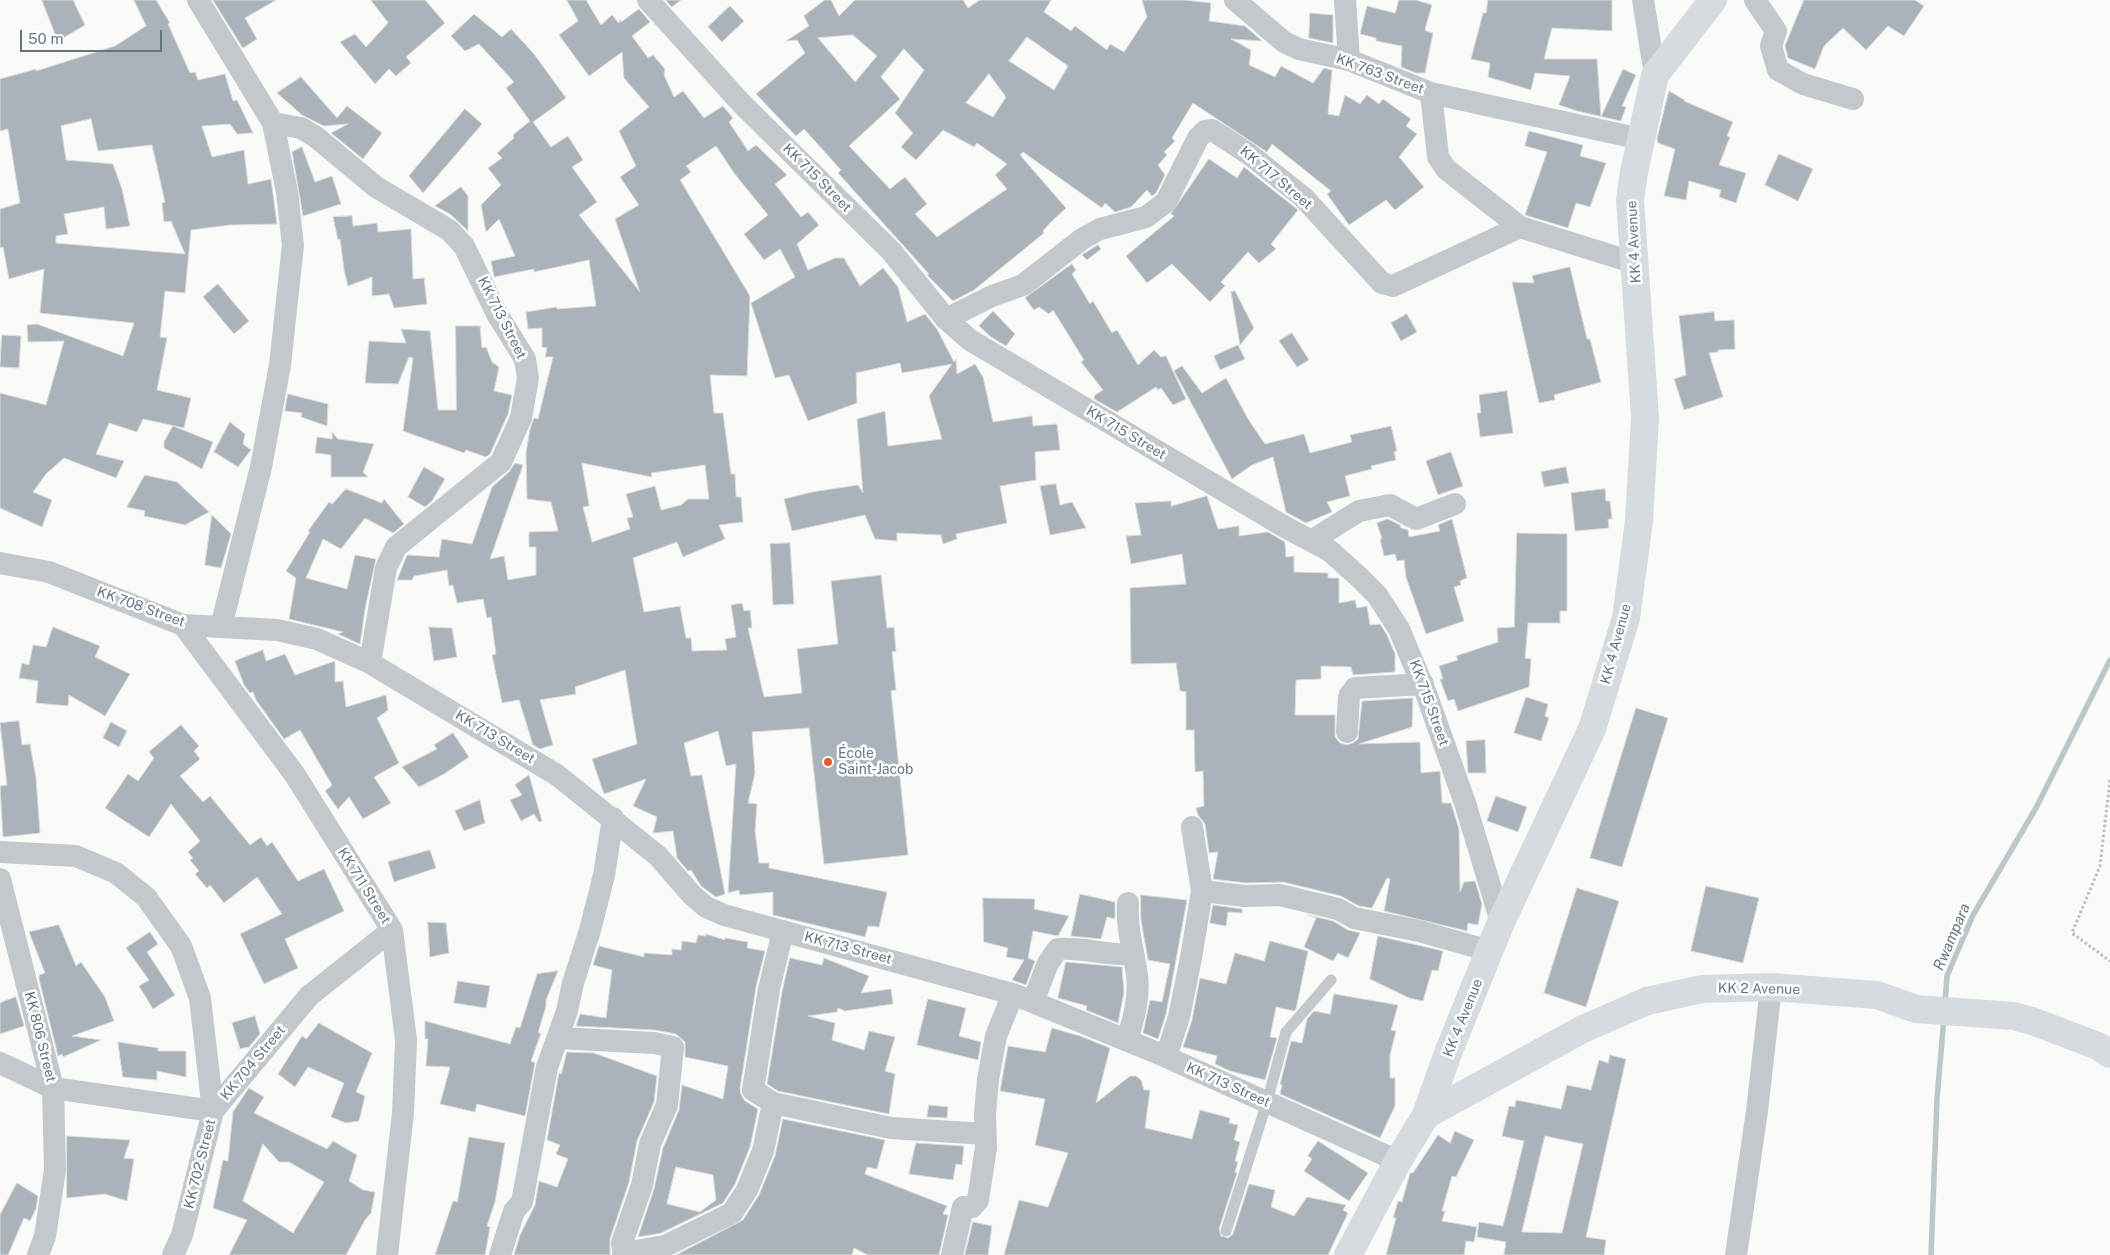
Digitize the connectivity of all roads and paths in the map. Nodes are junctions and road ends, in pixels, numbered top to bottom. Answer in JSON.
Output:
{"nodes":[{"id":1,"x":198,"y":0,"type":"edge"},
{"id":2,"x":648,"y":0,"type":"edge"},
{"id":3,"x":1235,"y":0,"type":"edge"},
{"id":4,"x":1345,"y":0,"type":"edge"},
{"id":5,"x":1643,"y":0,"type":"edge"},
{"id":6,"x":1712,"y":0,"type":"edge"},
{"id":7,"x":1755,"y":0,"type":"edge"},
{"id":8,"x":1349,"y":60,"type":"junction"},
{"id":9,"x":1655,"y":75,"type":"junction"},
{"id":10,"x":1431,"y":93,"type":"junction"},
{"id":11,"x":1853,"y":99,"type":"dead end"},
{"id":12,"x":273,"y":123,"type":"junction"},
{"id":13,"x":1641,"y":139,"type":"junction"},
{"id":14,"x":1520,"y":227,"type":"junction"},
{"id":15,"x":1635,"y":262,"type":"junction"},
{"id":16,"x":946,"y":319,"type":"junction"},
{"id":17,"x":1454,"y":504,"type":"dead end"},
{"id":18,"x":1311,"y":541,"type":"junction"},
{"id":19,"x":0,"y":563,"type":"edge"},
{"id":20,"x":183,"y":625,"type":"junction"},
{"id":21,"x":221,"y":627,"type":"junction"},
{"id":22,"x":370,"y":663,"type":"junction"},
{"id":23,"x":1423,"y":684,"type":"junction"},
{"id":24,"x":1347,"y":732,"type":"dead end"},
{"id":25,"x":2110,"y":780,"type":"edge"},
{"id":26,"x":613,"y":818,"type":"junction"},
{"id":27,"x":1192,"y":828,"type":"dead end"},
{"id":28,"x":0,"y":852,"type":"edge"},
{"id":29,"x":0,"y":879,"type":"edge"},
{"id":30,"x":1202,"y":891,"type":"junction"},
{"id":31,"x":1128,"y":903,"type":"dead end"},
{"id":32,"x":1501,"y":922,"type":"junction"},
{"id":33,"x":392,"y":930,"type":"junction"},
{"id":34,"x":783,"y":931,"type":"junction"},
{"id":35,"x":1490,"y":951,"type":"junction"},
{"id":36,"x":1133,"y":954,"type":"junction"},
{"id":37,"x":2110,"y":961,"type":"edge"},
{"id":38,"x":1331,"y":980,"type":"dead end"},
{"id":39,"x":1771,"y":987,"type":"junction"},
{"id":40,"x":1023,"y":998,"type":"junction"},
{"id":41,"x":558,"y":1038,"type":"junction"},
{"id":42,"x":1127,"y":1040,"type":"junction"},
{"id":43,"x":2110,"y":1054,"type":"edge"},
{"id":44,"x":1166,"y":1057,"type":"junction"},
{"id":45,"x":0,"y":1063,"type":"edge"},
{"id":46,"x":53,"y":1088,"type":"junction"},
{"id":47,"x":1267,"y":1102,"type":"junction"},
{"id":48,"x":773,"y":1103,"type":"junction"},
{"id":49,"x":213,"y":1111,"type":"junction"},
{"id":50,"x":1426,"y":1115,"type":"junction"},
{"id":51,"x":985,"y":1134,"type":"junction"},
{"id":52,"x":1398,"y":1161,"type":"junction"},
{"id":53,"x":1226,"y":1231,"type":"dead end"},
{"id":54,"x":624,"y":1254,"type":"edge"},
{"id":55,"x":38,"y":1255,"type":"edge"},
{"id":56,"x":173,"y":1255,"type":"edge"},
{"id":57,"x":388,"y":1255,"type":"edge"},
{"id":58,"x":500,"y":1255,"type":"edge"},
{"id":59,"x":952,"y":1255,"type":"edge"},
{"id":60,"x":1348,"y":1255,"type":"edge"},
{"id":61,"x":1736,"y":1255,"type":"edge"}],
"edges":[{"from":1,"to":12,"type":"street"},
{"from":2,"to":16,"type":"street","name":"KK 715 Street"},
{"from":3,"to":8,"type":"street","name":"KK 763 Street"},
{"from":4,"to":8,"type":"street"},
{"from":5,"to":9,"type":"street"},
{"from":6,"to":9,"type":"main road","name":"KK 4 Avenue"},
{"from":7,"to":11,"type":"street"},
{"from":8,"to":10,"type":"street","name":"KK 763 Street"},
{"from":9,"to":13,"type":"main road","name":"KK 4 Avenue"},
{"from":10,"to":13,"type":"street"},
{"from":10,"to":14,"type":"street","name":"KK 763 Street"},
{"from":12,"to":21,"type":"street"},
{"from":12,"to":22,"type":"street","name":"KK 713 Street"},
{"from":13,"to":15,"type":"main road","name":"KK 4 Avenue"},
{"from":14,"to":15,"type":"street"},
{"from":14,"to":16,"type":"street","name":"KK 717 Street"},
{"from":15,"to":32,"type":"main road","name":"KK 4 Avenue"},
{"from":16,"to":18,"type":"street","name":"KK 715 Street"},
{"from":17,"to":18,"type":"street"},
{"from":18,"to":23,"type":"street","name":"KK 715 Street"},
{"from":19,"to":20,"type":"street","name":"KK 708 Street"},
{"from":20,"to":21,"type":"street","name":"KK 708 Street"},
{"from":20,"to":33,"type":"street","name":"KK 711 Street"},
{"from":21,"to":22,"type":"street","name":"KK 708 Street"},
{"from":22,"to":26,"type":"street","name":"KK 713 Street"},
{"from":23,"to":24,"type":"street"},
{"from":23,"to":32,"type":"street","name":"KK 715 Street"},
{"from":25,"to":37,"type":"path"},
{"from":26,"to":34,"type":"street","name":"KK 713 Street"},
{"from":26,"to":41,"type":"street"},
{"from":27,"to":30,"type":"street"},
{"from":28,"to":49,"type":"street","name":"KK 702 Street"},
{"from":29,"to":46,"type":"street","name":"KK 806 Street"},
{"from":30,"to":35,"type":"street"},
{"from":30,"to":44,"type":"street"},
{"from":31,"to":36,"type":"street"},
{"from":32,"to":35,"type":"main road","name":"KK 4 Avenue"},
{"from":33,"to":49,"type":"street","name":"KK 704 Street"},
{"from":33,"to":57,"type":"street","name":"KK 711 Street"},
{"from":34,"to":40,"type":"street","name":"KK 713 Street"},
{"from":34,"to":48,"type":"street"},
{"from":35,"to":50,"type":"main road","name":"KK 4 Avenue"},
{"from":36,"to":40,"type":"street"},
{"from":36,"to":42,"type":"street"},
{"from":38,"to":47,"type":"lane"},
{"from":39,"to":43,"type":"main road","name":"KK 2 Avenue"},
{"from":39,"to":50,"type":"main road","name":"KK 2 Avenue"},
{"from":39,"to":61,"type":"street"},
{"from":40,"to":42,"type":"street","name":"KK 713 Street"},
{"from":40,"to":51,"type":"street"},
{"from":41,"to":54,"type":"street"},
{"from":41,"to":58,"type":"street"},
{"from":42,"to":44,"type":"street","name":"KK 713 Street"},
{"from":44,"to":47,"type":"street","name":"KK 713 Street"},
{"from":45,"to":46,"type":"street","name":"KK 704 Street"},
{"from":46,"to":49,"type":"street","name":"KK 704 Street"},
{"from":46,"to":55,"type":"street","name":"KK 806 Street"},
{"from":47,"to":52,"type":"street","name":"KK 713 Street"},
{"from":47,"to":53,"type":"lane"},
{"from":48,"to":51,"type":"street"},
{"from":48,"to":54,"type":"street"},
{"from":49,"to":56,"type":"street","name":"KK 702 Street"},
{"from":50,"to":52,"type":"main road","name":"KK 4 Avenue"},
{"from":51,"to":59,"type":"street"},
{"from":52,"to":60,"type":"main road","name":"KK 4 Avenue"}]}
